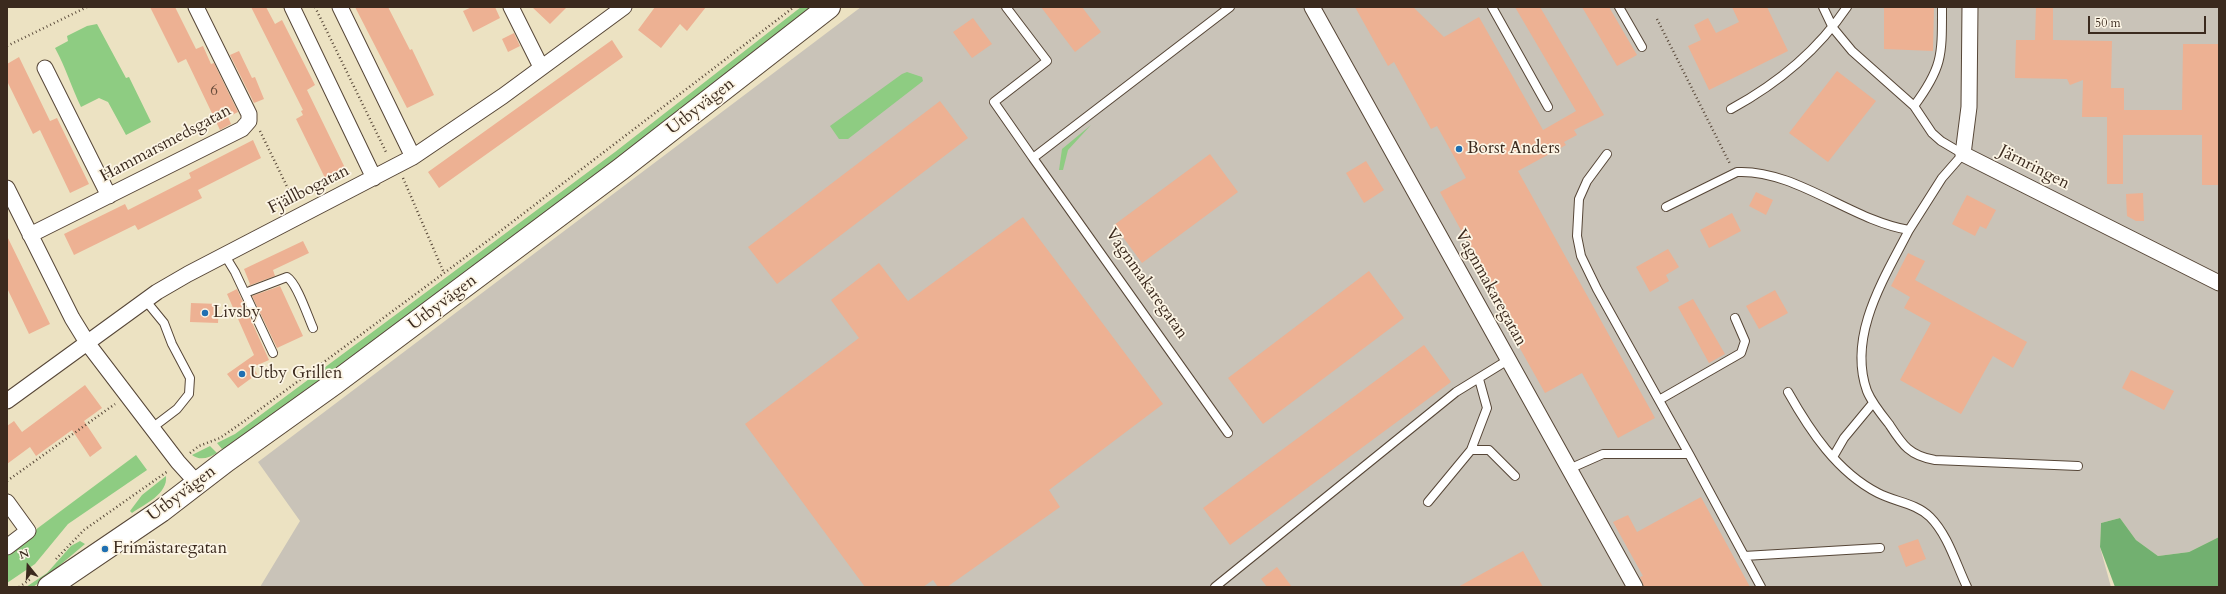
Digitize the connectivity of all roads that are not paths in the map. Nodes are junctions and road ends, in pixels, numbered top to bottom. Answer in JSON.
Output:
{"nodes":[{"id":1,"x":196,"y":7,"type":"edge"},
{"id":2,"x":292,"y":7,"type":"edge"},
{"id":3,"x":340,"y":7,"type":"edge"},
{"id":4,"x":511,"y":7,"type":"edge"},
{"id":5,"x":624,"y":7,"type":"edge"},
{"id":6,"x":829,"y":7,"type":"edge"},
{"id":7,"x":1006,"y":7,"type":"edge"},
{"id":8,"x":1312,"y":7,"type":"edge"},
{"id":9,"x":1492,"y":7,"type":"edge"},
{"id":10,"x":1619,"y":7,"type":"edge"},
{"id":11,"x":1823,"y":7,"type":"edge"},
{"id":12,"x":1847,"y":7,"type":"edge"},
{"id":13,"x":1942,"y":7,"type":"edge"},
{"id":14,"x":1970,"y":7,"type":"edge"},
{"id":15,"x":1225,"y":9,"type":"edge"},
{"id":16,"x":1833,"y":28,"type":"junction"},
{"id":17,"x":1642,"y":47,"type":"dead end"},
{"id":18,"x":541,"y":67,"type":"junction"},
{"id":19,"x":45,"y":68,"type":"dead end"},
{"id":20,"x":1914,"y":106,"type":"junction"},
{"id":21,"x":1548,"y":107,"type":"dead end"},
{"id":22,"x":1731,"y":109,"type":"dead end"},
{"id":23,"x":1607,"y":154,"type":"dead end"},
{"id":24,"x":1963,"y":154,"type":"junction"},
{"id":25,"x":413,"y":157,"type":"junction"},
{"id":26,"x":1033,"y":158,"type":"junction"},
{"id":27,"x":374,"y":178,"type":"junction"},
{"id":28,"x":7,"y":188,"type":"edge"},
{"id":29,"x":109,"y":196,"type":"junction"},
{"id":30,"x":1666,"y":207,"type":"dead end"},
{"id":31,"x":1909,"y":230,"type":"junction"},
{"id":32,"x":30,"y":235,"type":"junction"},
{"id":33,"x":224,"y":254,"type":"junction"},
{"id":34,"x":2219,"y":283,"type":"edge"},
{"id":35,"x":245,"y":293,"type":"junction"},
{"id":36,"x":146,"y":301,"type":"junction"},
{"id":37,"x":1735,"y":318,"type":"dead end"},
{"id":38,"x":313,"y":328,"type":"dead end"},
{"id":39,"x":88,"y":344,"type":"junction"},
{"id":40,"x":273,"y":353,"type":"dead end"},
{"id":41,"x":1508,"y":360,"type":"junction"},
{"id":42,"x":1479,"y":379,"type":"junction"},
{"id":43,"x":1788,"y":392,"type":"dead end"},
{"id":44,"x":1659,"y":400,"type":"junction"},
{"id":45,"x":7,"y":401,"type":"edge"},
{"id":46,"x":1874,"y":402,"type":"junction"},
{"id":47,"x":152,"y":428,"type":"junction"},
{"id":48,"x":1228,"y":433,"type":"dead end"},
{"id":49,"x":1471,"y":450,"type":"junction"},
{"id":50,"x":1689,"y":454,"type":"junction"},
{"id":51,"x":1833,"y":457,"type":"junction"},
{"id":52,"x":2078,"y":466,"type":"dead end"},
{"id":53,"x":1568,"y":469,"type":"junction"},
{"id":54,"x":1515,"y":476,"type":"dead end"},
{"id":55,"x":197,"y":483,"type":"junction"},
{"id":56,"x":7,"y":502,"type":"edge"},
{"id":57,"x":1428,"y":502,"type":"dead end"},
{"id":58,"x":7,"y":547,"type":"edge"},
{"id":59,"x":1880,"y":548,"type":"dead end"},
{"id":60,"x":1744,"y":556,"type":"junction"},
{"id":61,"x":44,"y":580,"type":"edge"},
{"id":62,"x":1215,"y":587,"type":"edge"},
{"id":63,"x":1635,"y":587,"type":"edge"},
{"id":64,"x":1761,"y":587,"type":"edge"},
{"id":65,"x":1966,"y":587,"type":"edge"}],
"edges":[{"from":1,"to":29,"type":"street","name":"Hammarsmedsgatan"},
{"from":2,"to":27,"type":"street"},
{"from":3,"to":25,"type":"street"},
{"from":4,"to":18,"type":"street"},
{"from":5,"to":18,"type":"street","name":"Fjällbogatan"},
{"from":6,"to":55,"type":"street","name":"Utbyvägen"},
{"from":7,"to":26,"type":"lane","name":"Vagnmakaregatan"},
{"from":8,"to":41,"type":"street","name":"Vagnmakaregatan"},
{"from":9,"to":21,"type":"lane"},
{"from":10,"to":17,"type":"lane"},
{"from":11,"to":16,"type":"lane"},
{"from":12,"to":16,"type":"lane"},
{"from":13,"to":20,"type":"lane"},
{"from":14,"to":24,"type":"street"},
{"from":15,"to":26,"type":"lane"},
{"from":16,"to":20,"type":"lane"},
{"from":16,"to":22,"type":"lane"},
{"from":18,"to":25,"type":"street","name":"Fjällbogatan"},
{"from":19,"to":29,"type":"street"},
{"from":20,"to":24,"type":"lane"},
{"from":23,"to":44,"type":"lane"},
{"from":24,"to":31,"type":"lane"},
{"from":24,"to":34,"type":"street","name":"Järnringen"},
{"from":25,"to":27,"type":"street","name":"Fjällbogatan"},
{"from":26,"to":48,"type":"lane","name":"Vagnmakaregatan"},
{"from":27,"to":33,"type":"street","name":"Fjällbogatan"},
{"from":28,"to":32,"type":"street"},
{"from":29,"to":32,"type":"street","name":"Hammarsmedsgatan"},
{"from":30,"to":31,"type":"lane"},
{"from":31,"to":46,"type":"lane"},
{"from":32,"to":39,"type":"street"},
{"from":33,"to":35,"type":"lane"},
{"from":33,"to":36,"type":"street","name":"Fjällbogatan"},
{"from":35,"to":38,"type":"lane"},
{"from":35,"to":40,"type":"lane"},
{"from":36,"to":39,"type":"street","name":"Fjällbogatan"},
{"from":36,"to":47,"type":"lane"},
{"from":37,"to":44,"type":"lane"},
{"from":39,"to":45,"type":"street","name":"Fjällbogatan"},
{"from":39,"to":47,"type":"street"},
{"from":41,"to":42,"type":"lane"},
{"from":41,"to":53,"type":"street","name":"Vagnmakaregatan"},
{"from":42,"to":49,"type":"lane"},
{"from":42,"to":62,"type":"lane"},
{"from":43,"to":51,"type":"lane"},
{"from":44,"to":50,"type":"lane"},
{"from":46,"to":51,"type":"lane"},
{"from":46,"to":52,"type":"lane"},
{"from":47,"to":55,"type":"street"},
{"from":49,"to":54,"type":"lane"},
{"from":49,"to":57,"type":"lane"},
{"from":50,"to":53,"type":"lane"},
{"from":50,"to":60,"type":"lane"},
{"from":51,"to":65,"type":"lane"},
{"from":53,"to":63,"type":"street","name":"Vagnmakaregatan"},
{"from":55,"to":61,"type":"street","name":"Utbyvägen"},
{"from":56,"to":58,"type":"street"},
{"from":59,"to":60,"type":"lane"},
{"from":60,"to":64,"type":"lane"}]}
